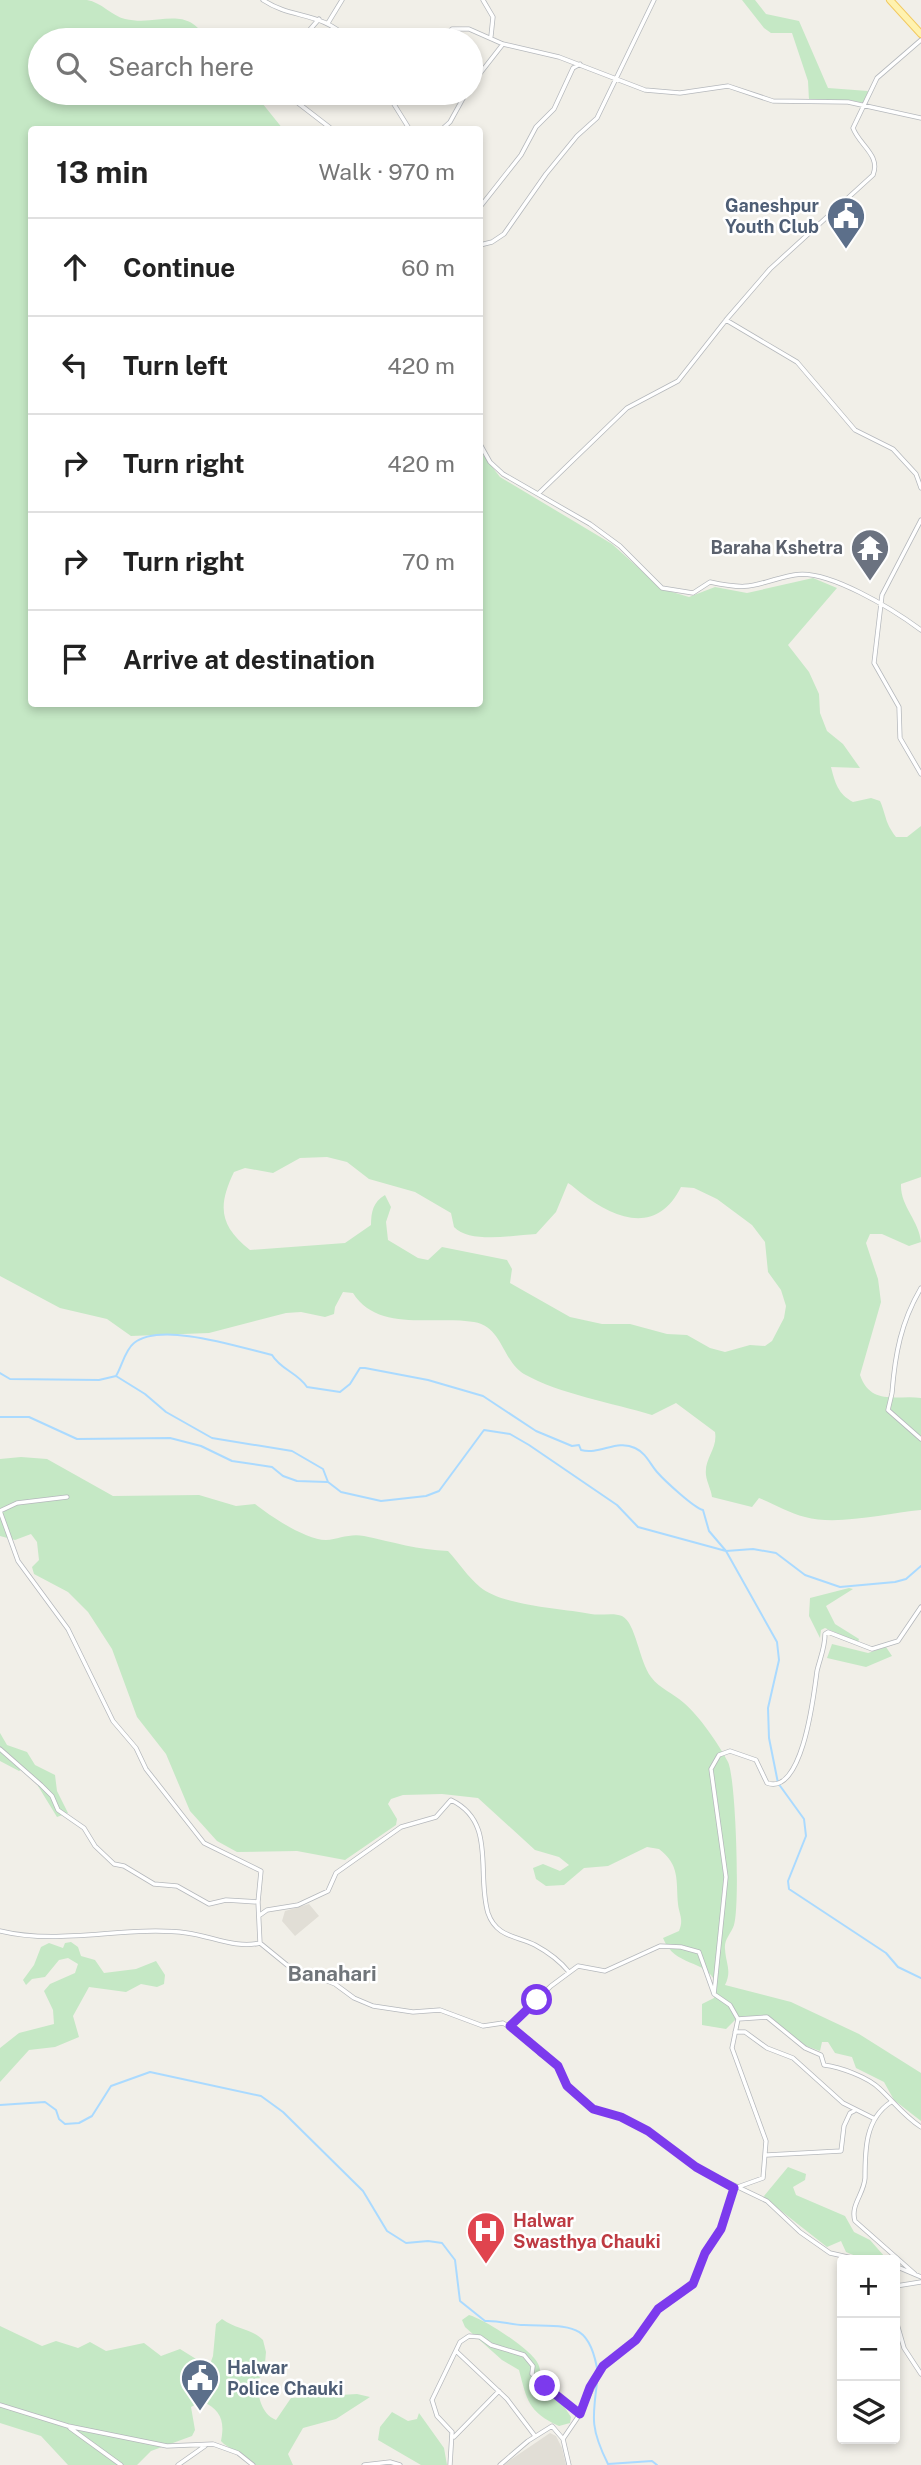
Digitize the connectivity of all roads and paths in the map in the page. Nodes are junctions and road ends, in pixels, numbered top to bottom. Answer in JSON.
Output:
{"nodes":[{"id":1,"x":263,"y":0,"type":"edge"},
{"id":2,"x":342,"y":0,"type":"edge"},
{"id":3,"x":483,"y":0,"type":"edge"},
{"id":4,"x":654,"y":0,"type":"edge"},
{"id":5,"x":890,"y":0,"type":"edge"},
{"id":6,"x":319,"y":19,"type":"junction"},
{"id":7,"x":328,"y":23,"type":"junction"},
{"id":8,"x":311,"y":28,"type":"edge"},
{"id":9,"x":335,"y":28,"type":"edge"},
{"id":10,"x":921,"y":34,"type":"edge"},
{"id":11,"x":483,"y":35,"type":"edge"},
{"id":12,"x":491,"y":37,"type":"junction"},
{"id":13,"x":921,"y":40,"type":"edge"},
{"id":14,"x":503,"y":44,"type":"junction"},
{"id":15,"x":580,"y":64,"type":"junction"},
{"id":16,"x":483,"y":70,"type":"edge"},
{"id":17,"x":618,"y":80,"type":"junction"},
{"id":18,"x":301,"y":105,"type":"edge"},
{"id":19,"x":394,"y":105,"type":"edge"},
{"id":20,"x":459,"y":105,"type":"edge"},
{"id":21,"x":864,"y":105,"type":"junction"},
{"id":22,"x":921,"y":118,"type":"edge"},
{"id":23,"x":328,"y":126,"type":"edge"},
{"id":24,"x":408,"y":126,"type":"edge"},
{"id":25,"x":446,"y":126,"type":"edge"},
{"id":26,"x":483,"y":203,"type":"edge"},
{"id":27,"x":483,"y":244,"type":"edge"},
{"id":28,"x":726,"y":320,"type":"junction"},
{"id":29,"x":483,"y":449,"type":"edge"},
{"id":30,"x":921,"y":488,"type":"edge"},
{"id":31,"x":539,"y":493,"type":"junction"},
{"id":32,"x":921,"y":520,"type":"edge"},
{"id":33,"x":882,"y":603,"type":"junction"},
{"id":34,"x":921,"y":629,"type":"edge"},
{"id":35,"x":921,"y":774,"type":"edge"},
{"id":36,"x":921,"y":1288,"type":"edge"},
{"id":37,"x":921,"y":1439,"type":"edge"},
{"id":38,"x":67,"y":1497,"type":"dead end"},
{"id":39,"x":0,"y":1511,"type":"edge"},
{"id":40,"x":919,"y":1610,"type":"edge"},
{"id":41,"x":0,"y":1749,"type":"edge"},
{"id":42,"x":258,"y":1902,"type":"junction"},
{"id":43,"x":260,"y":1915,"type":"junction"},
{"id":44,"x":0,"y":1931,"type":"edge"},
{"id":45,"x":260,"y":1942,"type":"junction"},
{"id":46,"x":569,"y":1972,"type":"junction"},
{"id":47,"x":714,"y":1994,"type":"junction"},
{"id":48,"x":738,"y":2018,"type":"junction"},
{"id":49,"x":510,"y":2026,"type":"junction"},
{"id":50,"x":735,"y":2032,"type":"junction"},
{"id":51,"x":891,"y":2102,"type":"junction"},
{"id":52,"x":854,"y":2111,"type":"junction"},
{"id":53,"x":875,"y":2119,"type":"junction"},
{"id":54,"x":921,"y":2127,"type":"edge"},
{"id":55,"x":767,"y":2155,"type":"junction"},
{"id":56,"x":734,"y":2188,"type":"junction"},
{"id":57,"x":839,"y":2255,"type":"edge"},
{"id":58,"x":900,"y":2268,"type":"edge"},
{"id":59,"x":915,"y":2274,"type":"junction"},
{"id":60,"x":921,"y":2279,"type":"edge"},
{"id":61,"x":900,"y":2285,"type":"edge"},
{"id":62,"x":895,"y":2318,"type":"edge"},
{"id":63,"x":456,"y":2350,"type":"junction"},
{"id":64,"x":921,"y":2374,"type":"edge"},
{"id":65,"x":499,"y":2391,"type":"junction"},
{"id":66,"x":0,"y":2405,"type":"edge"},
{"id":67,"x":580,"y":2414,"type":"junction"},
{"id":68,"x":68,"y":2426,"type":"junction"},
{"id":69,"x":534,"y":2436,"type":"junction"},
{"id":70,"x":453,"y":2437,"type":"junction"},
{"id":71,"x":563,"y":2439,"type":"junction"},
{"id":72,"x":208,"y":2443,"type":"junction"},
{"id":73,"x":121,"y":2465,"type":"edge"},
{"id":74,"x":178,"y":2465,"type":"edge"},
{"id":75,"x":253,"y":2465,"type":"edge"},
{"id":76,"x":364,"y":2465,"type":"edge"},
{"id":77,"x":400,"y":2465,"type":"edge"},
{"id":78,"x":450,"y":2465,"type":"edge"},
{"id":79,"x":500,"y":2465,"type":"edge"},
{"id":80,"x":569,"y":2465,"type":"edge"}],
"edges":[{"from":1,"to":6,"type":"street"},
{"from":2,"to":7,"type":"street"},
{"from":3,"to":12,"type":"street"},
{"from":4,"to":17,"type":"street"},
{"from":5,"to":10,"type":"main road"},
{"from":6,"to":7,"type":"street"},
{"from":6,"to":8,"type":"street"},
{"from":7,"to":9,"type":"street"},
{"from":11,"to":12,"type":"street"},
{"from":12,"to":14,"type":"street"},
{"from":13,"to":21,"type":"street"},
{"from":14,"to":15,"type":"street"},
{"from":14,"to":16,"type":"street"},
{"from":15,"to":17,"type":"street"},
{"from":15,"to":26,"type":"street"},
{"from":17,"to":21,"type":"street"},
{"from":17,"to":27,"type":"street"},
{"from":18,"to":23,"type":"street"},
{"from":19,"to":24,"type":"street"},
{"from":20,"to":25,"type":"street"},
{"from":21,"to":22,"type":"street"},
{"from":21,"to":28,"type":"street"},
{"from":28,"to":30,"type":"street"},
{"from":28,"to":31,"type":"street"},
{"from":29,"to":31,"type":"street"},
{"from":31,"to":33,"type":"street"},
{"from":32,"to":33,"type":"street"},
{"from":33,"to":34,"type":"street"},
{"from":33,"to":35,"type":"street"},
{"from":36,"to":37,"type":"street"},
{"from":38,"to":39,"type":"street"},
{"from":39,"to":42,"type":"street"},
{"from":40,"to":47,"type":"street"},
{"from":41,"to":42,"type":"street"},
{"from":42,"to":43,"type":"street"},
{"from":43,"to":45,"type":"street"},
{"from":43,"to":46,"type":"street"},
{"from":44,"to":45,"type":"street"},
{"from":45,"to":49,"type":"street"},
{"from":46,"to":47,"type":"street"},
{"from":46,"to":49,"type":"street"},
{"from":47,"to":48,"type":"street"},
{"from":48,"to":50,"type":"street"},
{"from":48,"to":51,"type":"street"},
{"from":49,"to":56,"type":"street"},
{"from":50,"to":52,"type":"street"},
{"from":50,"to":55,"type":"street"},
{"from":51,"to":53,"type":"street"},
{"from":51,"to":54,"type":"street"},
{"from":52,"to":53,"type":"street"},
{"from":52,"to":55,"type":"street"},
{"from":53,"to":59,"type":"street"},
{"from":55,"to":56,"type":"street"},
{"from":56,"to":57,"type":"street"},
{"from":56,"to":67,"type":"street"},
{"from":58,"to":59,"type":"street"},
{"from":59,"to":60,"type":"street"},
{"from":60,"to":61,"type":"street"},
{"from":62,"to":64,"type":"street"},
{"from":63,"to":65,"type":"street"},
{"from":63,"to":67,"type":"street"},
{"from":63,"to":70,"type":"street"},
{"from":65,"to":69,"type":"street"},
{"from":65,"to":70,"type":"street"},
{"from":66,"to":68,"type":"street"},
{"from":67,"to":71,"type":"street"},
{"from":68,"to":72,"type":"street"},
{"from":68,"to":73,"type":"street"},
{"from":69,"to":71,"type":"street"},
{"from":69,"to":79,"type":"street"},
{"from":70,"to":78,"type":"street"},
{"from":71,"to":80,"type":"street"},
{"from":72,"to":74,"type":"street"},
{"from":72,"to":75,"type":"street"},
{"from":76,"to":77,"type":"street"}]}
